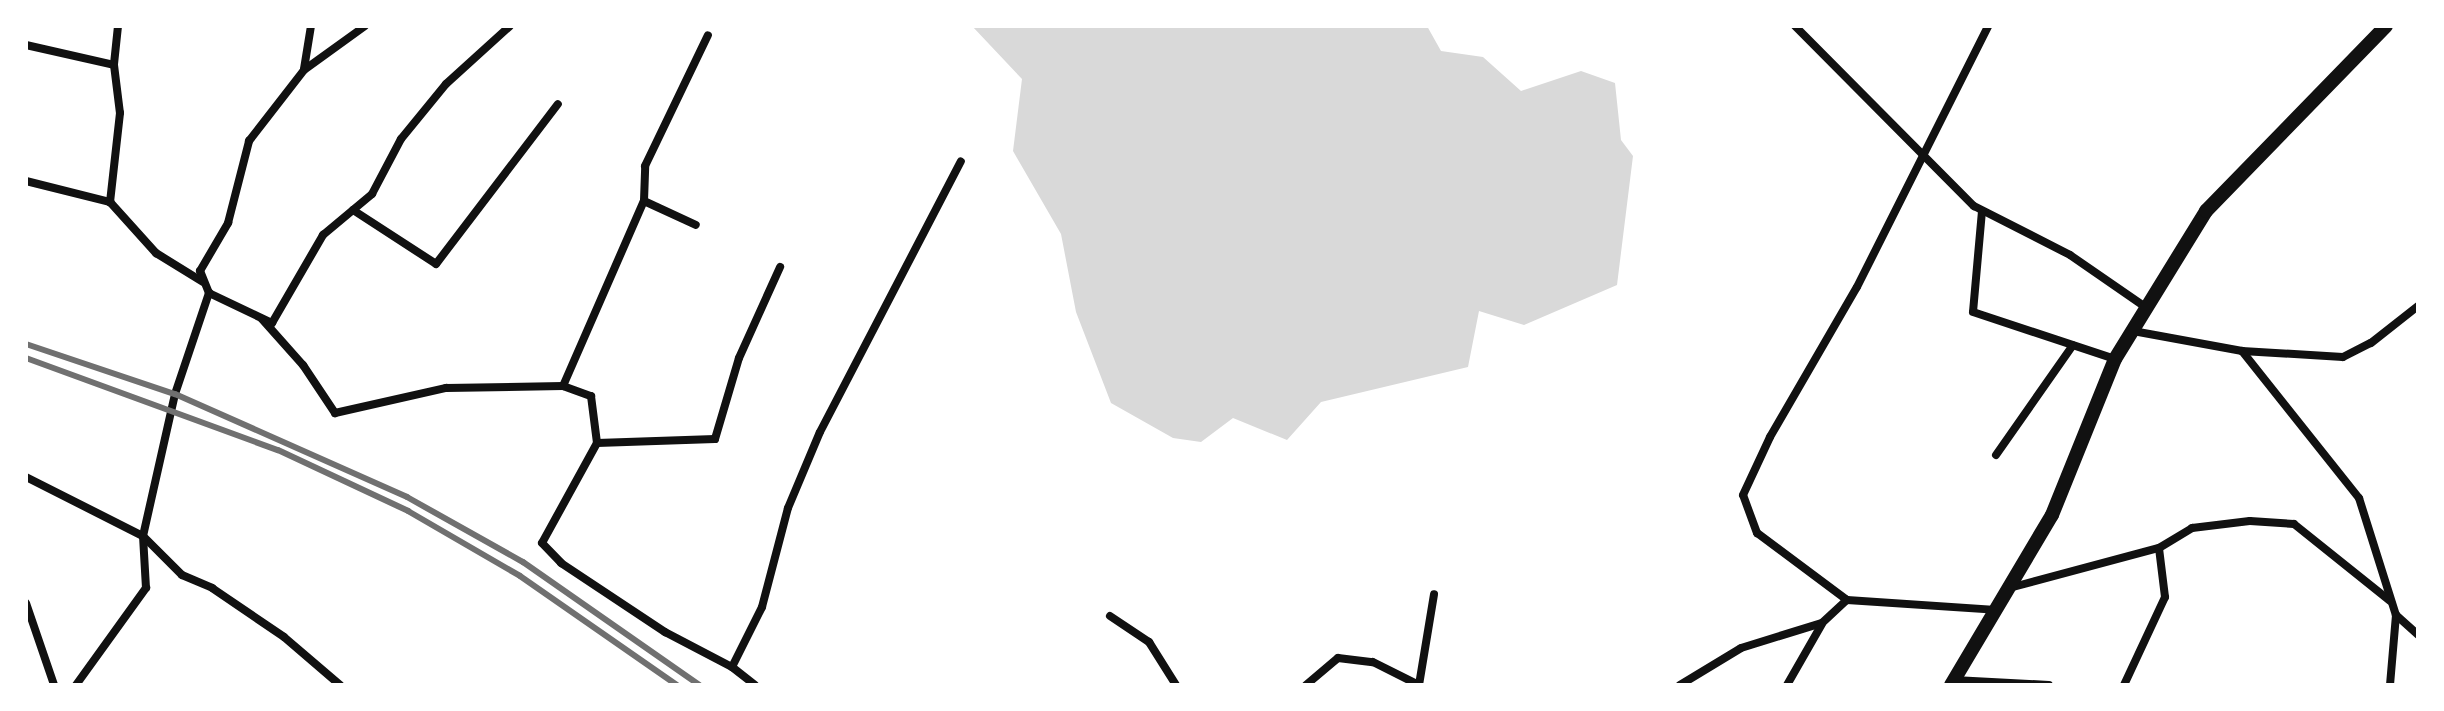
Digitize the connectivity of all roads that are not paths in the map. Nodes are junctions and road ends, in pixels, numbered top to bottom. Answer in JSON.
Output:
{"nodes":[{"id":1,"x":118,"y":26,"type":"edge"},
{"id":2,"x":311,"y":26,"type":"edge"},
{"id":3,"x":365,"y":26,"type":"edge"},
{"id":4,"x":510,"y":26,"type":"edge"},
{"id":5,"x":1795,"y":26,"type":"edge"},
{"id":6,"x":1988,"y":26,"type":"edge"},
{"id":7,"x":2386,"y":26,"type":"edge"},
{"id":8,"x":708,"y":35,"type":"dead end"},
{"id":9,"x":26,"y":45,"type":"edge"},
{"id":10,"x":114,"y":65,"type":"junction"},
{"id":11,"x":304,"y":70,"type":"junction"},
{"id":12,"x":558,"y":104,"type":"dead end"},
{"id":13,"x":1922,"y":152,"type":"junction"},
{"id":14,"x":961,"y":161,"type":"dead end"},
{"id":15,"x":26,"y":181,"type":"edge"},
{"id":16,"x":644,"y":201,"type":"junction"},
{"id":17,"x":110,"y":202,"type":"junction"},
{"id":18,"x":353,"y":210,"type":"junction"},
{"id":19,"x":1982,"y":211,"type":"junction"},
{"id":20,"x":696,"y":225,"type":"dead end"},
{"id":21,"x":780,"y":267,"type":"dead end"},
{"id":22,"x":203,"y":282,"type":"junction"},
{"id":23,"x":209,"y":293,"type":"junction"},
{"id":24,"x":2144,"y":306,"type":"junction"},
{"id":25,"x":2418,"y":306,"type":"edge"},
{"id":26,"x":262,"y":319,"type":"junction"},
{"id":27,"x":2133,"y":331,"type":"junction"},
{"id":28,"x":2073,"y":345,"type":"junction"},
{"id":29,"x":2242,"y":351,"type":"junction"},
{"id":30,"x":2115,"y":359,"type":"junction"},
{"id":31,"x":563,"y":386,"type":"junction"},
{"id":32,"x":597,"y":443,"type":"junction"},
{"id":33,"x":1996,"y":455,"type":"dead end"},
{"id":34,"x":26,"y":477,"type":"edge"},
{"id":35,"x":143,"y":536,"type":"junction"},
{"id":36,"x":2159,"y":548,"type":"junction"},
{"id":37,"x":2013,"y":587,"type":"junction"},
{"id":38,"x":1434,"y":594,"type":"dead end"},
{"id":39,"x":1847,"y":600,"type":"junction"},
{"id":40,"x":2392,"y":602,"type":"junction"},
{"id":41,"x":26,"y":603,"type":"edge"},
{"id":42,"x":1998,"y":610,"type":"junction"},
{"id":43,"x":2396,"y":615,"type":"junction"},
{"id":44,"x":1110,"y":616,"type":"dead end"},
{"id":45,"x":1822,"y":623,"type":"junction"},
{"id":46,"x":2418,"y":635,"type":"edge"},
{"id":47,"x":732,"y":667,"type":"junction"},
{"id":48,"x":1953,"y":683,"type":"edge"},
{"id":49,"x":54,"y":685,"type":"edge"},
{"id":50,"x":76,"y":685,"type":"edge"},
{"id":51,"x":340,"y":685,"type":"edge"},
{"id":52,"x":755,"y":685,"type":"edge"},
{"id":53,"x":1176,"y":685,"type":"edge"},
{"id":54,"x":1306,"y":685,"type":"edge"},
{"id":55,"x":1419,"y":685,"type":"edge"},
{"id":56,"x":1680,"y":685,"type":"edge"},
{"id":57,"x":1787,"y":685,"type":"edge"},
{"id":58,"x":2049,"y":685,"type":"edge"},
{"id":59,"x":2124,"y":685,"type":"edge"},
{"id":60,"x":2390,"y":685,"type":"edge"}],
"edges":[{"from":1,"to":10,"type":"street"},
{"from":2,"to":11,"type":"street"},
{"from":3,"to":11,"type":"street"},
{"from":4,"to":18,"type":"street"},
{"from":5,"to":13,"type":"street"},
{"from":6,"to":13,"type":"street"},
{"from":7,"to":24,"type":"street"},
{"from":8,"to":16,"type":"street"},
{"from":9,"to":10,"type":"street"},
{"from":10,"to":17,"type":"street"},
{"from":11,"to":22,"type":"street"},
{"from":12,"to":18,"type":"street"},
{"from":13,"to":19,"type":"street"},
{"from":13,"to":39,"type":"street"},
{"from":14,"to":47,"type":"street"},
{"from":15,"to":17,"type":"street"},
{"from":16,"to":20,"type":"street"},
{"from":16,"to":31,"type":"street"},
{"from":17,"to":22,"type":"street"},
{"from":18,"to":26,"type":"street"},
{"from":19,"to":24,"type":"street"},
{"from":19,"to":28,"type":"street"},
{"from":21,"to":32,"type":"street"},
{"from":22,"to":23,"type":"street"},
{"from":23,"to":26,"type":"street"},
{"from":23,"to":35,"type":"street"},
{"from":24,"to":27,"type":"street"},
{"from":25,"to":29,"type":"street"},
{"from":26,"to":31,"type":"street"},
{"from":27,"to":29,"type":"street"},
{"from":27,"to":30,"type":"street"},
{"from":28,"to":30,"type":"street"},
{"from":28,"to":33,"type":"street"},
{"from":29,"to":40,"type":"street"},
{"from":30,"to":37,"type":"street"},
{"from":31,"to":32,"type":"street"},
{"from":32,"to":47,"type":"street"},
{"from":34,"to":35,"type":"street"},
{"from":35,"to":50,"type":"street"},
{"from":35,"to":51,"type":"street"},
{"from":36,"to":37,"type":"street"},
{"from":36,"to":40,"type":"street"},
{"from":36,"to":59,"type":"street"},
{"from":37,"to":42,"type":"street"},
{"from":38,"to":55,"type":"street"},
{"from":39,"to":42,"type":"street"},
{"from":39,"to":45,"type":"street"},
{"from":40,"to":43,"type":"street"},
{"from":41,"to":49,"type":"street"},
{"from":42,"to":48,"type":"street"},
{"from":43,"to":46,"type":"street"},
{"from":43,"to":60,"type":"street"},
{"from":44,"to":53,"type":"street"},
{"from":45,"to":56,"type":"street"},
{"from":45,"to":57,"type":"street"},
{"from":47,"to":52,"type":"street"},
{"from":48,"to":58,"type":"street"},
{"from":54,"to":55,"type":"street"}]}
